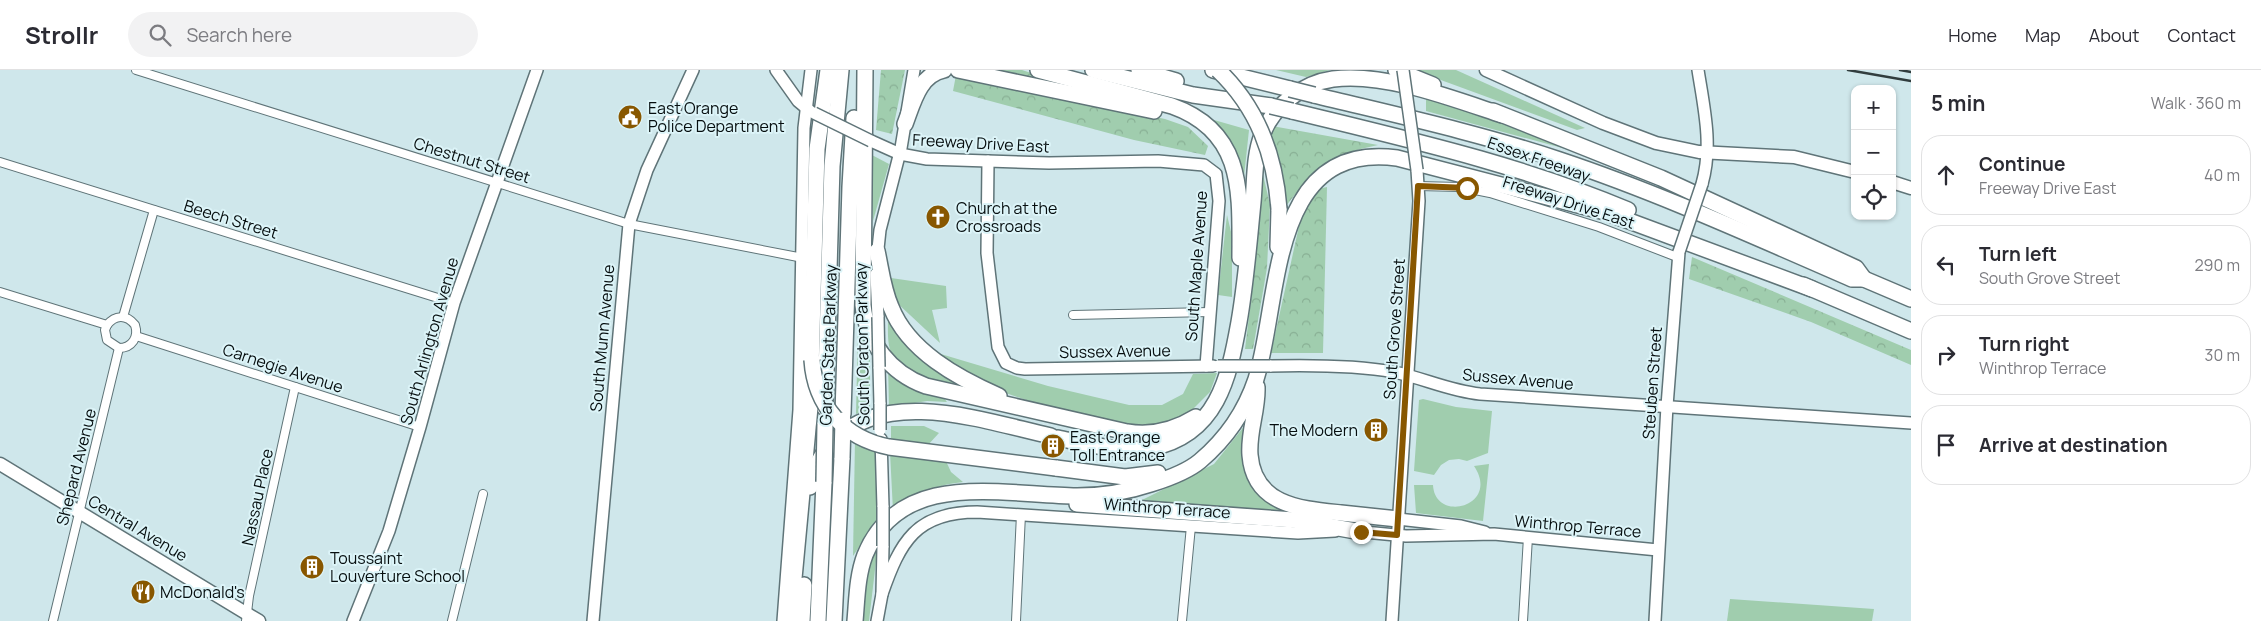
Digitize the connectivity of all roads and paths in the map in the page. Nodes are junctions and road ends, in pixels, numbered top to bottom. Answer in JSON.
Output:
{"nodes":[{"id":1,"x":136,"y":70,"type":"edge"},
{"id":2,"x":537,"y":70,"type":"edge"},
{"id":3,"x":693,"y":70,"type":"edge"},
{"id":4,"x":776,"y":70,"type":"edge"},
{"id":5,"x":811,"y":70,"type":"edge"},
{"id":6,"x":828,"y":70,"type":"edge"},
{"id":7,"x":841,"y":70,"type":"edge"},
{"id":8,"x":860,"y":70,"type":"edge"},
{"id":9,"x":865,"y":70,"type":"edge"},
{"id":10,"x":914,"y":70,"type":"edge"},
{"id":11,"x":944,"y":70,"type":"edge"},
{"id":12,"x":958,"y":70,"type":"edge"},
{"id":13,"x":1038,"y":70,"type":"edge"},
{"id":14,"x":1093,"y":70,"type":"edge"},
{"id":15,"x":1139,"y":70,"type":"edge"},
{"id":16,"x":1212,"y":70,"type":"edge"},
{"id":17,"x":1218,"y":70,"type":"edge"},
{"id":18,"x":1396,"y":70,"type":"edge"},
{"id":19,"x":1403,"y":70,"type":"edge"},
{"id":20,"x":1486,"y":70,"type":"edge"},
{"id":21,"x":1698,"y":70,"type":"edge"},
{"id":22,"x":1271,"y":106,"type":"junction"},
{"id":23,"x":810,"y":111,"type":"junction"},
{"id":24,"x":1502,"y":115,"type":"junction"},
{"id":25,"x":905,"y":124,"type":"junction"},
{"id":26,"x":1708,"y":152,"type":"junction"},
{"id":27,"x":900,"y":154,"type":"junction"},
{"id":28,"x":988,"y":161,"type":"junction"},
{"id":29,"x":0,"y":162,"type":"edge"},
{"id":30,"x":1212,"y":170,"type":"joint"},
{"id":31,"x":1851,"y":171,"type":"edge"},
{"id":32,"x":496,"y":181,"type":"junction"},
{"id":33,"x":1896,"y":183,"type":"edge"},
{"id":34,"x":1418,"y":186,"type":"junction"},
{"id":35,"x":1911,"y":188,"type":"edge"},
{"id":36,"x":1238,"y":203,"type":"junction"},
{"id":37,"x":154,"y":210,"type":"junction"},
{"id":38,"x":629,"y":224,"type":"junction"},
{"id":39,"x":877,"y":251,"type":"junction"},
{"id":40,"x":1678,"y":254,"type":"junction"},
{"id":41,"x":803,"y":258,"type":"junction"},
{"id":42,"x":1275,"y":278,"type":"junction"},
{"id":43,"x":1864,"y":279,"type":"junction"},
{"id":44,"x":1812,"y":289,"type":"junction"},
{"id":45,"x":0,"y":292,"type":"edge"},
{"id":46,"x":1911,"y":299,"type":"edge"},
{"id":47,"x":454,"y":303,"type":"junction"},
{"id":48,"x":1210,"y":312,"type":"junction"},
{"id":49,"x":1073,"y":315,"type":"dead end"},
{"id":50,"x":123,"y":317,"type":"junction"},
{"id":51,"x":107,"y":325,"type":"junction"},
{"id":52,"x":1238,"y":327,"type":"junction"},
{"id":53,"x":1911,"y":331,"type":"edge"},
{"id":54,"x":136,"y":336,"type":"junction"},
{"id":55,"x":119,"y":348,"type":"junction"},
{"id":56,"x":812,"y":360,"type":"junction"},
{"id":57,"x":1206,"y":366,"type":"junction"},
{"id":58,"x":1408,"y":376,"type":"junction"},
{"id":59,"x":1256,"y":378,"type":"junction"},
{"id":60,"x":295,"y":387,"type":"junction"},
{"id":61,"x":1216,"y":403,"type":"junction"},
{"id":62,"x":1667,"y":406,"type":"junction"},
{"id":63,"x":1067,"y":418,"type":"junction"},
{"id":64,"x":1911,"y":423,"type":"edge"},
{"id":65,"x":420,"y":427,"type":"junction"},
{"id":66,"x":1207,"y":453,"type":"junction"},
{"id":67,"x":0,"y":464,"type":"edge"},
{"id":68,"x":483,"y":494,"type":"dead end"},
{"id":69,"x":1042,"y":495,"type":"junction"},
{"id":70,"x":79,"y":512,"type":"junction"},
{"id":71,"x":1021,"y":514,"type":"junction"},
{"id":72,"x":1398,"y":519,"type":"junction"},
{"id":73,"x":1190,"y":526,"type":"junction"},
{"id":74,"x":1361,"y":532,"type":"junction"},
{"id":75,"x":1494,"y":534,"type":"junction"},
{"id":76,"x":1397,"y":535,"type":"junction"},
{"id":77,"x":1528,"y":537,"type":"junction"},
{"id":78,"x":1658,"y":550,"type":"junction"},
{"id":79,"x":882,"y":594,"type":"junction"},
{"id":80,"x":251,"y":619,"type":"edge"},
{"id":81,"x":53,"y":621,"type":"edge"},
{"id":82,"x":354,"y":621,"type":"edge"},
{"id":83,"x":452,"y":621,"type":"edge"},
{"id":84,"x":593,"y":621,"type":"edge"},
{"id":85,"x":783,"y":621,"type":"edge"},
{"id":86,"x":790,"y":621,"type":"edge"},
{"id":87,"x":802,"y":621,"type":"edge"},
{"id":88,"x":818,"y":621,"type":"edge"},
{"id":89,"x":834,"y":621,"type":"edge"},
{"id":90,"x":855,"y":621,"type":"edge"},
{"id":91,"x":877,"y":621,"type":"edge"},
{"id":92,"x":1016,"y":621,"type":"edge"},
{"id":93,"x":1182,"y":621,"type":"edge"},
{"id":94,"x":1392,"y":621,"type":"edge"},
{"id":95,"x":1523,"y":621,"type":"edge"},
{"id":96,"x":1655,"y":621,"type":"edge"}],
"edges":[{"from":1,"to":32,"type":"street","name":"Chestnut Street"},
{"from":2,"to":32,"type":"main road","name":"South Arlington Avenue"},
{"from":3,"to":38,"type":"main road","name":"South Munn Avenue"},
{"from":4,"to":23,"type":"main road","name":"Freeway Drive East"},
{"from":5,"to":23,"type":"main road"},
{"from":6,"to":56,"type":"highway"},
{"from":7,"to":88,"type":"highway","name":"Garden State Parkway","bridge":true},
{"from":8,"to":89,"type":"highway","name":"Garden State Parkway","bridge":true},
{"from":9,"to":63,"type":"highway"},
{"from":10,"to":25,"type":"main road","name":"South Oraton Parkway"},
{"from":11,"to":25,"type":"highway"},
{"from":12,"to":36,"type":"highway"},
{"from":13,"to":36,"type":"highway"},
{"from":14,"to":22,"type":"highway"},
{"from":15,"to":22,"type":"highway","name":"Essex Freeway"},
{"from":16,"to":43,"type":"highway","name":"Essex Freeway","bridge":true},
{"from":17,"to":42,"type":"highway","bridge":true},
{"from":18,"to":24,"type":"highway"},
{"from":19,"to":34,"type":"main road","name":"South Grove Street","bridge":true},
{"from":20,"to":26,"type":"main road"},
{"from":21,"to":26,"type":"main road","name":"Steuben Street"},
{"from":22,"to":44,"type":"highway","name":"Essex Freeway","bridge":true},
{"from":23,"to":27,"type":"main road","name":"Freeway Drive East","bridge":true},
{"from":23,"to":41,"type":"main road"},
{"from":24,"to":43,"type":"highway"},
{"from":24,"to":52,"type":"highway"},
{"from":25,"to":27,"type":"main road","name":"South Oraton Parkway"},
{"from":26,"to":31,"type":"main road"},
{"from":26,"to":40,"type":"main road","name":"Steuben Street","bridge":true},
{"from":27,"to":28,"type":"main road","name":"Freeway Drive East"},
{"from":27,"to":39,"type":"main road","name":"South Oraton Parkway"},
{"from":28,"to":30,"type":"main road","name":"Freeway Drive East"},
{"from":28,"to":57,"type":"main road","name":"Sussex Avenue"},
{"from":29,"to":37,"type":"street","name":"Beech Street"},
{"from":30,"to":48,"type":"main road","name":"South Maple Avenue"},
{"from":32,"to":38,"type":"street","name":"Chestnut Street"},
{"from":32,"to":47,"type":"main road","name":"South Arlington Avenue"},
{"from":33,"to":35,"type":"main road"},
{"from":34,"to":40,"type":"street","name":"Freeway Drive East"},
{"from":34,"to":58,"type":"main road","name":"South Grove Street"},
{"from":36,"to":52,"type":"highway"},
{"from":37,"to":47,"type":"street","name":"Beech Street"},
{"from":37,"to":50,"type":"street"},
{"from":38,"to":41,"type":"street","name":"Chestnut Street"},
{"from":38,"to":84,"type":"main road","name":"South Munn Avenue"},
{"from":39,"to":63,"type":"highway"},
{"from":39,"to":79,"type":"main road","name":"South Oraton Parkway","bridge":true},
{"from":40,"to":62,"type":"main road","name":"Steuben Street"},
{"from":41,"to":85,"type":"main road"},
{"from":42,"to":44,"type":"highway"},
{"from":42,"to":59,"type":"highway"},
{"from":43,"to":46,"type":"highway","name":"Essex Freeway"},
{"from":44,"to":53,"type":"highway","name":"Essex Freeway"},
{"from":45,"to":51,"type":"street"},
{"from":47,"to":65,"type":"main road","name":"South Arlington Avenue"},
{"from":48,"to":49,"type":"street"},
{"from":48,"to":57,"type":"main road","name":"South Maple Avenue"},
{"from":50,"to":51,"type":"street"},
{"from":50,"to":54,"type":"street"},
{"from":51,"to":55,"type":"street"},
{"from":52,"to":61,"type":"highway"},
{"from":54,"to":55,"type":"street"},
{"from":54,"to":60,"type":"street","name":"Carnegie Avenue"},
{"from":55,"to":70,"type":"street","name":"Shepard Avenue"},
{"from":56,"to":66,"type":"highway","bridge":true},
{"from":56,"to":86,"type":"highway","bridge":true},
{"from":57,"to":58,"type":"main road","name":"Sussex Avenue","bridge":true},
{"from":58,"to":62,"type":"main road","name":"Sussex Avenue"},
{"from":58,"to":72,"type":"main road","name":"South Grove Street"},
{"from":59,"to":66,"type":"highway"},
{"from":59,"to":72,"type":"highway"},
{"from":60,"to":65,"type":"street","name":"Carnegie Avenue"},
{"from":60,"to":80,"type":"street","name":"Nassau Place"},
{"from":61,"to":63,"type":"highway"},
{"from":61,"to":87,"type":"highway"},
{"from":62,"to":64,"type":"main road","name":"Sussex Avenue"},
{"from":62,"to":78,"type":"main road","name":"Steuben Street"},
{"from":65,"to":82,"type":"main road","name":"South Arlington Avenue"},
{"from":66,"to":69,"type":"highway"},
{"from":67,"to":70,"type":"main road","name":"Central Avenue"},
{"from":68,"to":83,"type":"street"},
{"from":69,"to":74,"type":"highway"},
{"from":69,"to":90,"type":"highway"},
{"from":70,"to":80,"type":"main road","name":"Central Avenue"},
{"from":70,"to":81,"type":"street","name":"Shepard Avenue"},
{"from":71,"to":73,"type":"main road","name":"Winthrop Terrace"},
{"from":71,"to":79,"type":"main road","name":"Winthrop Terrace"},
{"from":71,"to":92,"type":"street"},
{"from":72,"to":75,"type":"main road","name":"Winthrop Terrace"},
{"from":72,"to":76,"type":"main road","name":"South Grove Street"},
{"from":73,"to":74,"type":"main road","name":"Winthrop Terrace"},
{"from":73,"to":93,"type":"street"},
{"from":74,"to":76,"type":"main road","name":"Winthrop Terrace"},
{"from":75,"to":76,"type":"main road","name":"Winthrop Terrace"},
{"from":75,"to":77,"type":"main road","name":"Winthrop Terrace"},
{"from":76,"to":94,"type":"main road","name":"South Grove Street"},
{"from":77,"to":78,"type":"main road","name":"Winthrop Terrace"},
{"from":77,"to":95,"type":"street"},
{"from":78,"to":96,"type":"main road","name":"Steuben Street"},
{"from":79,"to":91,"type":"main road","name":"South Oraton Parkway"}]}
